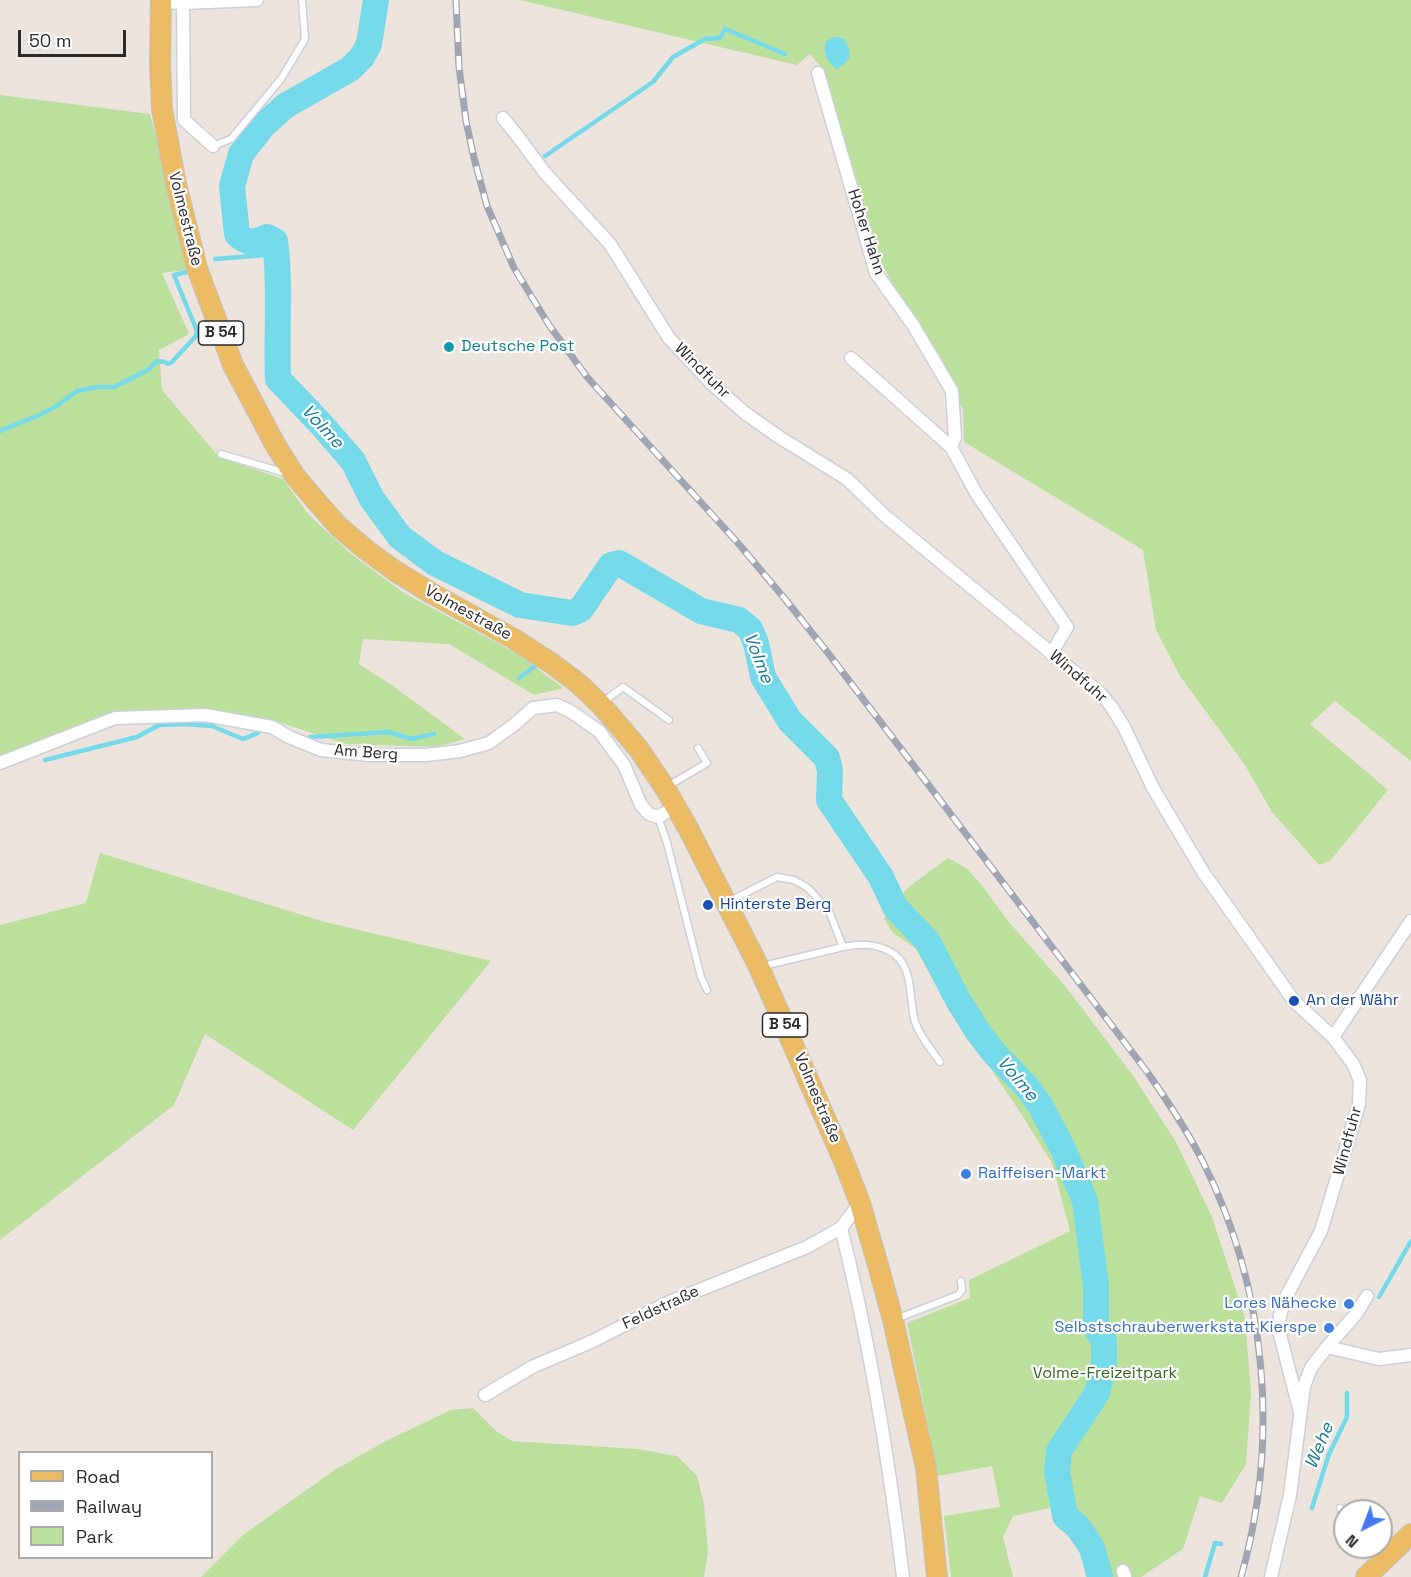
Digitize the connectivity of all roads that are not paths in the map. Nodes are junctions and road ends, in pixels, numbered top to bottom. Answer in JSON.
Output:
{"nodes":[{"id":1,"x":257,"y":0,"type":"edge"},
{"id":2,"x":302,"y":0,"type":"edge"},
{"id":3,"x":161,"y":1,"type":"edge"},
{"id":4,"x":183,"y":3,"type":"junction"},
{"id":5,"x":818,"y":73,"type":"dead end"},
{"id":6,"x":503,"y":118,"type":"dead end"},
{"id":7,"x":213,"y":146,"type":"joint"},
{"id":8,"x":851,"y":358,"type":"dead end"},
{"id":9,"x":951,"y":447,"type":"junction"},
{"id":10,"x":221,"y":454,"type":"dead end"},
{"id":11,"x":295,"y":476,"type":"junction"},
{"id":12,"x":1052,"y":654,"type":"junction"},
{"id":13,"x":600,"y":705,"type":"junction"},
{"id":14,"x":669,"y":720,"type":"dead end"},
{"id":15,"x":698,"y":748,"type":"dead end"},
{"id":16,"x":0,"y":763,"type":"edge"},
{"id":17,"x":664,"y":788,"type":"junction"},
{"id":18,"x":675,"y":807,"type":"junction"},
{"id":19,"x":658,"y":817,"type":"junction"},
{"id":20,"x":726,"y":903,"type":"junction"},
{"id":21,"x":1411,"y":921,"type":"edge"},
{"id":22,"x":843,"y":946,"type":"junction"},
{"id":23,"x":759,"y":967,"type":"junction"},
{"id":24,"x":707,"y":990,"type":"dead end"},
{"id":25,"x":1333,"y":1037,"type":"junction"},
{"id":26,"x":940,"y":1062,"type":"dead end"},
{"id":27,"x":860,"y":1203,"type":"junction"},
{"id":28,"x":842,"y":1228,"type":"junction"},
{"id":29,"x":961,"y":1281,"type":"dead end"},
{"id":30,"x":1366,"y":1296,"type":"dead end"},
{"id":31,"x":893,"y":1320,"type":"junction"},
{"id":32,"x":1327,"y":1347,"type":"junction"},
{"id":33,"x":1411,"y":1355,"type":"edge"},
{"id":34,"x":485,"y":1395,"type":"dead end"},
{"id":35,"x":1300,"y":1412,"type":"junction"},
{"id":36,"x":1411,"y":1534,"type":"edge"},
{"id":37,"x":1393,"y":1545,"type":"edge"},
{"id":38,"x":1375,"y":1559,"type":"edge"},
{"id":39,"x":903,"y":1577,"type":"edge"},
{"id":40,"x":937,"y":1577,"type":"edge"},
{"id":41,"x":1271,"y":1577,"type":"edge"},
{"id":42,"x":1366,"y":1577,"type":"edge"}],
"edges":[{"from":1,"to":4,"type":"street"},
{"from":2,"to":7,"type":"lane"},
{"from":3,"to":4,"type":"street"},
{"from":3,"to":11,"type":"main road","name":"Volmestraße","number":"B 54"},
{"from":4,"to":7,"type":"street"},
{"from":5,"to":9,"type":"street","name":"Hoher Hahn"},
{"from":6,"to":12,"type":"street","name":"Windfuhr"},
{"from":8,"to":9,"type":"street"},
{"from":9,"to":12,"type":"street"},
{"from":10,"to":11,"type":"lane"},
{"from":11,"to":13,"type":"main road","name":"Volmestraße","number":"B 54"},
{"from":12,"to":25,"type":"street","name":"Windfuhr"},
{"from":13,"to":14,"type":"lane"},
{"from":13,"to":17,"type":"main road","name":"Volmestraße","number":"B 54"},
{"from":15,"to":17,"type":"lane"},
{"from":16,"to":19,"type":"street","name":"Am Berg"},
{"from":17,"to":18,"type":"main road","name":"Volmestraße","number":"B 54"},
{"from":18,"to":19,"type":"street"},
{"from":18,"to":20,"type":"main road","name":"Volmestraße","number":"B 54"},
{"from":19,"to":24,"type":"lane"},
{"from":20,"to":22,"type":"lane"},
{"from":20,"to":23,"type":"main road","name":"Volmestraße","number":"B 54"},
{"from":21,"to":25,"type":"street"},
{"from":22,"to":23,"type":"lane"},
{"from":22,"to":26,"type":"lane"},
{"from":23,"to":27,"type":"main road","name":"Volmestraße","number":"B 54"},
{"from":25,"to":35,"type":"street","name":"Windfuhr"},
{"from":27,"to":28,"type":"street"},
{"from":27,"to":31,"type":"main road","name":"Volmestraße","number":"B 54"},
{"from":28,"to":34,"type":"street","name":"Feldstraße"},
{"from":28,"to":39,"type":"street"},
{"from":29,"to":31,"type":"lane"},
{"from":30,"to":32,"type":"street"},
{"from":31,"to":40,"type":"main road","name":"Volmestraße","number":"B 54"},
{"from":32,"to":33,"type":"street"},
{"from":32,"to":35,"type":"street"},
{"from":35,"to":41,"type":"street"},
{"from":36,"to":37,"type":"main road"},
{"from":38,"to":42,"type":"main road"}]}
